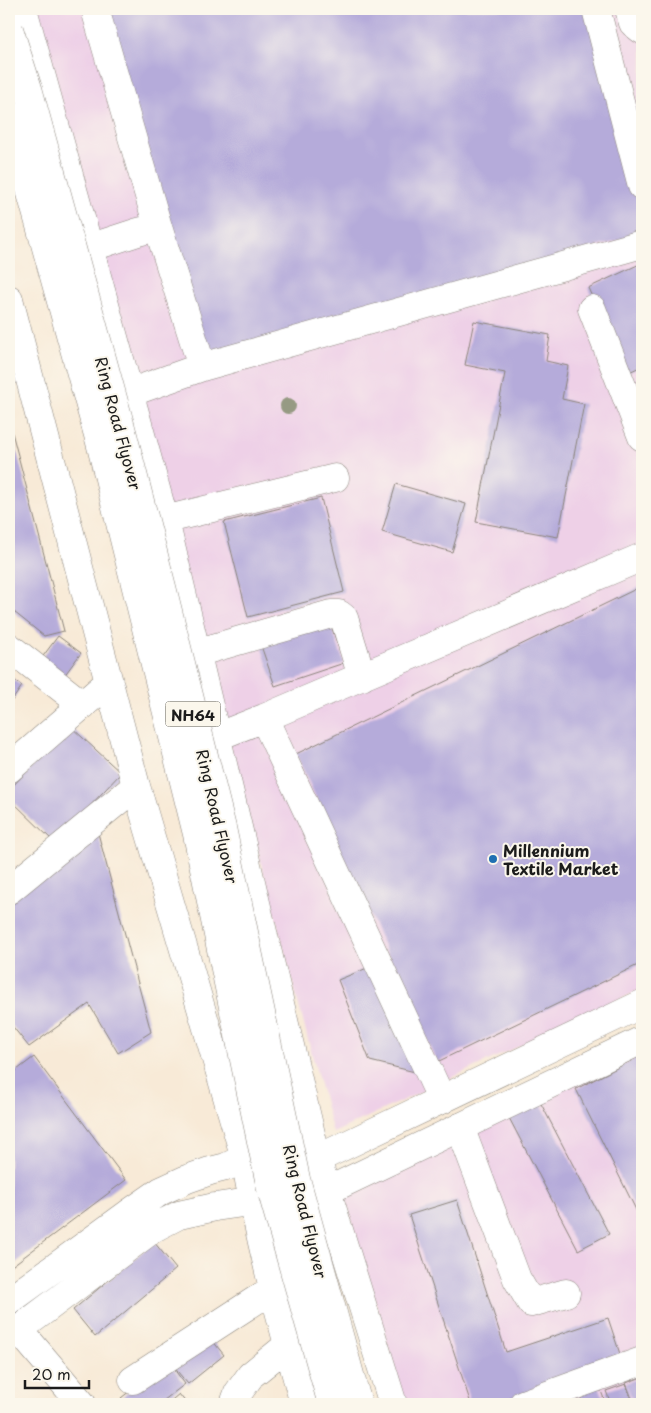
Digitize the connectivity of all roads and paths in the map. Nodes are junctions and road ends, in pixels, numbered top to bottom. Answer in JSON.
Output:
{"nodes":[{"id":1,"x":23,"y":9,"type":"edge"},
{"id":2,"x":96,"y":9,"type":"edge"},
{"id":3,"x":596,"y":9,"type":"edge"},
{"id":4,"x":629,"y":9,"type":"edge"},
{"id":5,"x":9,"y":29,"type":"edge"},
{"id":6,"x":642,"y":30,"type":"edge"},
{"id":7,"x":9,"y":114,"type":"edge"},
{"id":8,"x":642,"y":186,"type":"edge"},
{"id":9,"x":158,"y":227,"type":"junction"},
{"id":10,"x":642,"y":244,"type":"edge"},
{"id":11,"x":89,"y":248,"type":"junction"},
{"id":12,"x":9,"y":299,"type":"edge"},
{"id":13,"x":592,"y":310,"type":"dead end"},
{"id":14,"x":202,"y":367,"type":"junction"},
{"id":15,"x":129,"y":394,"type":"junction"},
{"id":16,"x":642,"y":437,"type":"edge"},
{"id":17,"x":335,"y":478,"type":"dead end"},
{"id":18,"x":164,"y":520,"type":"junction"},
{"id":19,"x":642,"y":557,"type":"edge"},
{"id":20,"x":9,"y":648,"type":"edge"},
{"id":21,"x":196,"y":653,"type":"junction"},
{"id":22,"x":362,"y":677,"type":"junction"},
{"id":23,"x":109,"y":682,"type":"junction"},
{"id":24,"x":83,"y":705,"type":"junction"},
{"id":25,"x":264,"y":718,"type":"junction"},
{"id":26,"x":216,"y":737,"type":"junction"},
{"id":27,"x":10,"y":766,"type":"edge"},
{"id":28,"x":136,"y":786,"type":"junction"},
{"id":29,"x":9,"y":890,"type":"edge"},
{"id":30,"x":642,"y":1004,"type":"edge"},
{"id":31,"x":642,"y":1040,"type":"edge"},
{"id":32,"x":442,"y":1100,"type":"junction"},
{"id":33,"x":460,"y":1127,"type":"junction"},
{"id":34,"x":245,"y":1158,"type":"junction"},
{"id":35,"x":317,"y":1159,"type":"junction"},
{"id":36,"x":327,"y":1191,"type":"junction"},
{"id":37,"x":252,"y":1201,"type":"junction"},
{"id":38,"x":273,"y":1289,"type":"junction"},
{"id":39,"x":566,"y":1293,"type":"dead end"},
{"id":40,"x":9,"y":1301,"type":"edge"},
{"id":41,"x":14,"y":1334,"type":"edge"},
{"id":42,"x":288,"y":1345,"type":"junction"},
{"id":43,"x":642,"y":1361,"type":"edge"},
{"id":44,"x":133,"y":1380,"type":"dead end"},
{"id":45,"x":82,"y":1404,"type":"edge"},
{"id":46,"x":234,"y":1404,"type":"edge"},
{"id":47,"x":304,"y":1404,"type":"edge"},
{"id":48,"x":332,"y":1404,"type":"edge"},
{"id":49,"x":358,"y":1404,"type":"edge"},
{"id":50,"x":393,"y":1404,"type":"edge"},
{"id":51,"x":523,"y":1404,"type":"edge"}],
"edges":[{"from":1,"to":11,"type":"main road"},
{"from":2,"to":9,"type":"main road"},
{"from":3,"to":8,"type":"main road"},
{"from":4,"to":6,"type":"main road"},
{"from":5,"to":49,"type":"main road","name":"Ring Road Flyover","number":"NH64","bridge":true},
{"from":7,"to":48,"type":"main road","name":"Ring Road Flyover","number":"NH64","bridge":true},
{"from":9,"to":11,"type":"main road"},
{"from":9,"to":14,"type":"main road"},
{"from":10,"to":14,"type":"main road"},
{"from":11,"to":15,"type":"main road"},
{"from":12,"to":23,"type":"main road"},
{"from":13,"to":16,"type":"main road"},
{"from":14,"to":15,"type":"main road"},
{"from":15,"to":18,"type":"main road"},
{"from":17,"to":18,"type":"main road"},
{"from":18,"to":21,"type":"main road"},
{"from":19,"to":22,"type":"main road"},
{"from":20,"to":24,"type":"main road"},
{"from":21,"to":22,"type":"main road"},
{"from":21,"to":26,"type":"main road"},
{"from":22,"to":25,"type":"main road"},
{"from":23,"to":24,"type":"main road"},
{"from":23,"to":28,"type":"main road"},
{"from":24,"to":27,"type":"main road"},
{"from":25,"to":26,"type":"main road"},
{"from":25,"to":32,"type":"main road"},
{"from":26,"to":35,"type":"main road"},
{"from":28,"to":29,"type":"main road"},
{"from":28,"to":34,"type":"main road"},
{"from":30,"to":32,"type":"main road"},
{"from":31,"to":33,"type":"main road"},
{"from":32,"to":35,"type":"main road"},
{"from":33,"to":36,"type":"main road"},
{"from":33,"to":39,"type":"main road"},
{"from":34,"to":35,"type":"main road"},
{"from":34,"to":37,"type":"main road"},
{"from":34,"to":40,"type":"main road"},
{"from":35,"to":36,"type":"main road"},
{"from":36,"to":37,"type":"main road"},
{"from":36,"to":50,"type":"main road"},
{"from":37,"to":38,"type":"main road"},
{"from":37,"to":41,"type":"main road"},
{"from":38,"to":42,"type":"main road"},
{"from":38,"to":44,"type":"main road"},
{"from":41,"to":45,"type":"main road"},
{"from":42,"to":46,"type":"main road"},
{"from":42,"to":47,"type":"main road"},
{"from":43,"to":51,"type":"main road"}]}
